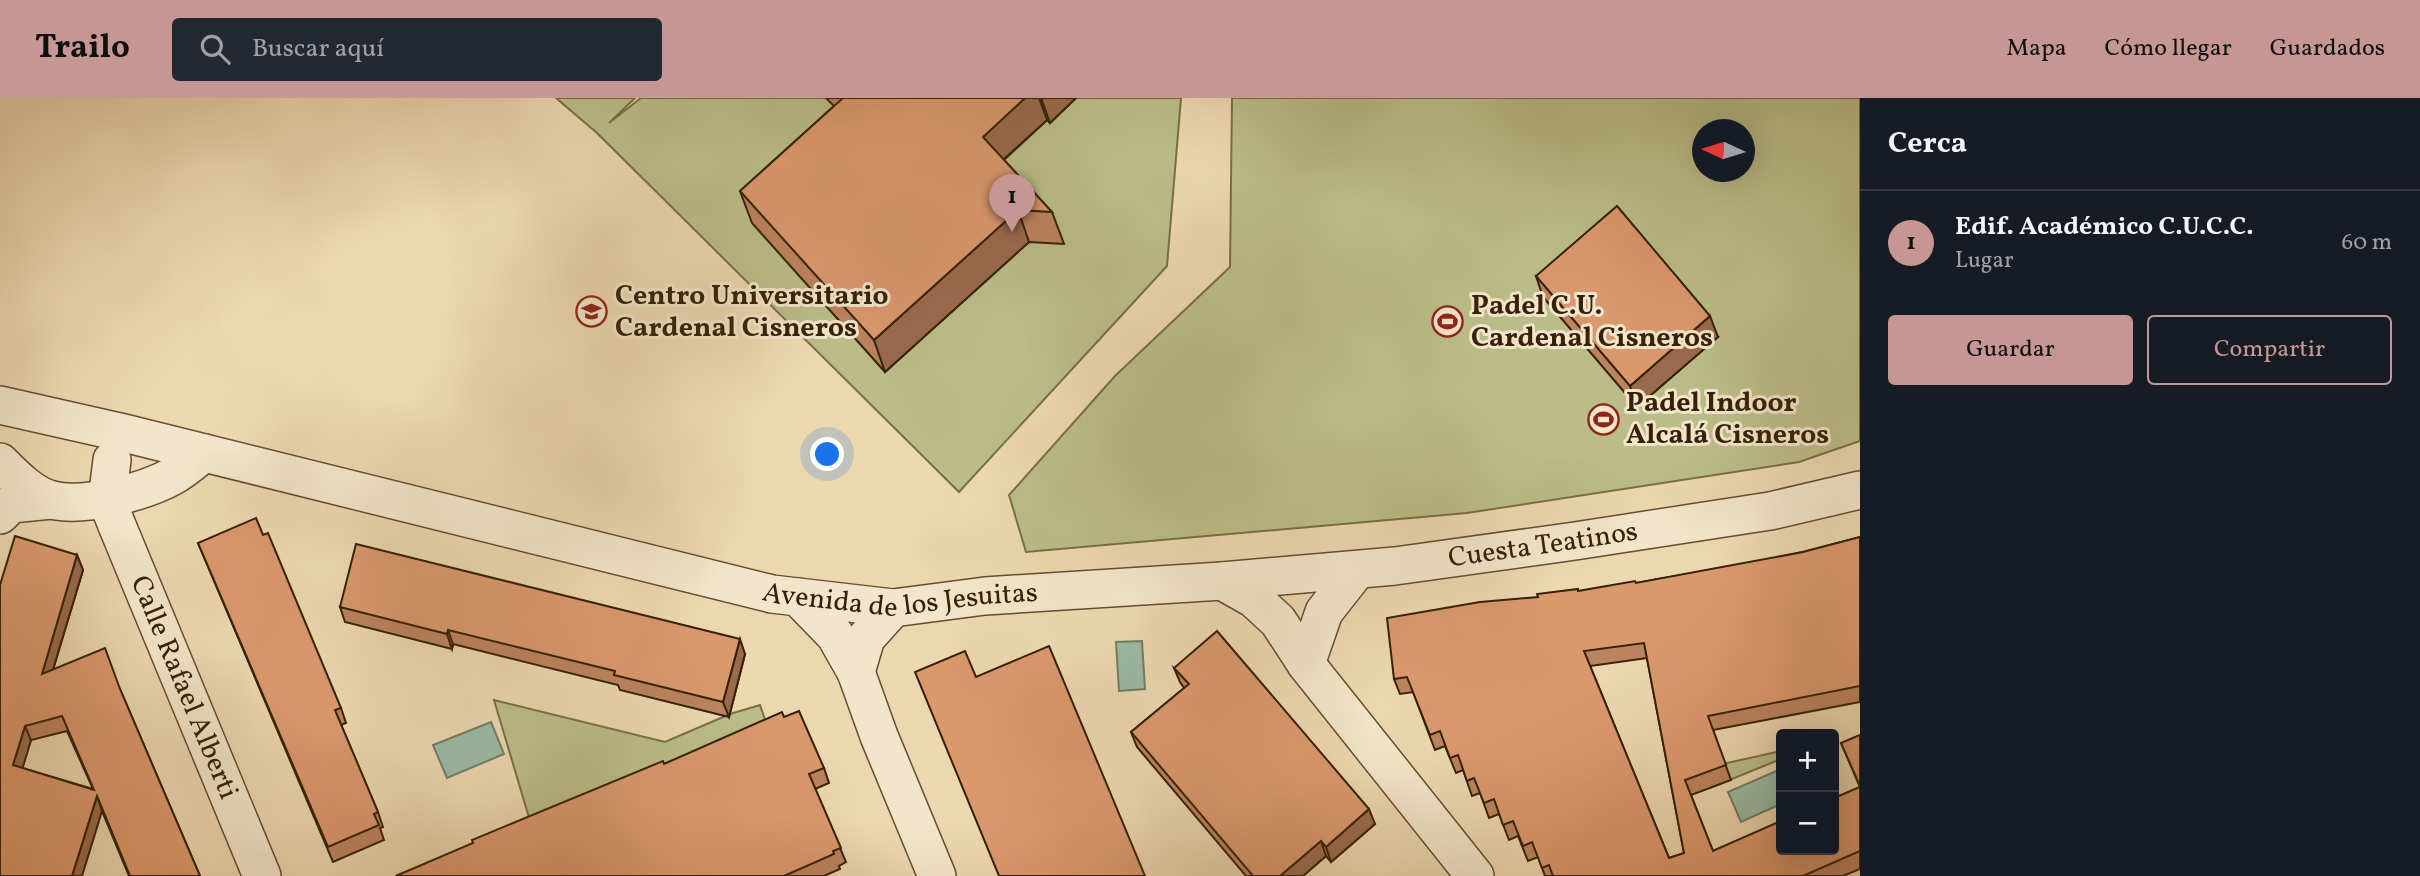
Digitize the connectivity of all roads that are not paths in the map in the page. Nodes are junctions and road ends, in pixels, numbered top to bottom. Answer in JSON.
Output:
{"nodes":[{"id":1,"x":0,"y":405,"type":"edge"},
{"id":2,"x":118,"y":447,"type":"junction"},
{"id":3,"x":204,"y":453,"type":"junction"},
{"id":4,"x":0,"y":462,"type":"edge"},
{"id":5,"x":1860,"y":490,"type":"edge"},
{"id":6,"x":80,"y":501,"type":"junction"},
{"id":7,"x":0,"y":515,"type":"edge"},
{"id":8,"x":1356,"y":569,"type":"junction"},
{"id":9,"x":1222,"y":581,"type":"junction"},
{"id":10,"x":798,"y":597,"type":"junction"},
{"id":11,"x":893,"y":608,"type":"junction"},
{"id":12,"x":1306,"y":664,"type":"junction"},
{"id":13,"x":856,"y":672,"type":"junction"},
{"id":14,"x":262,"y":876,"type":"edge"},
{"id":15,"x":937,"y":876,"type":"edge"},
{"id":16,"x":1475,"y":876,"type":"edge"}],
"edges":[{"from":1,"to":2,"type":"street","name":"Avenida de los Jesuitas"},
{"from":2,"to":3,"type":"street","name":"Avenida de los Jesuitas"},
{"from":2,"to":6,"type":"street"},
{"from":3,"to":6,"type":"street"},
{"from":3,"to":10,"type":"street","name":"Avenida de los Jesuitas"},
{"from":4,"to":6,"type":"street"},
{"from":5,"to":8,"type":"street","name":"Cuesta Teatinos"},
{"from":6,"to":7,"type":"street"},
{"from":6,"to":14,"type":"street","name":"Calle Rafael Alberti"},
{"from":8,"to":9,"type":"street","name":"Cuesta Teatinos"},
{"from":8,"to":12,"type":"street"},
{"from":9,"to":11,"type":"street","name":"Avenida de los Jesuitas"},
{"from":9,"to":12,"type":"street"},
{"from":10,"to":11,"type":"street","name":"Avenida de los Jesuitas"},
{"from":10,"to":13,"type":"street"},
{"from":11,"to":13,"type":"street"},
{"from":12,"to":16,"type":"street"},
{"from":13,"to":15,"type":"street"}]}
